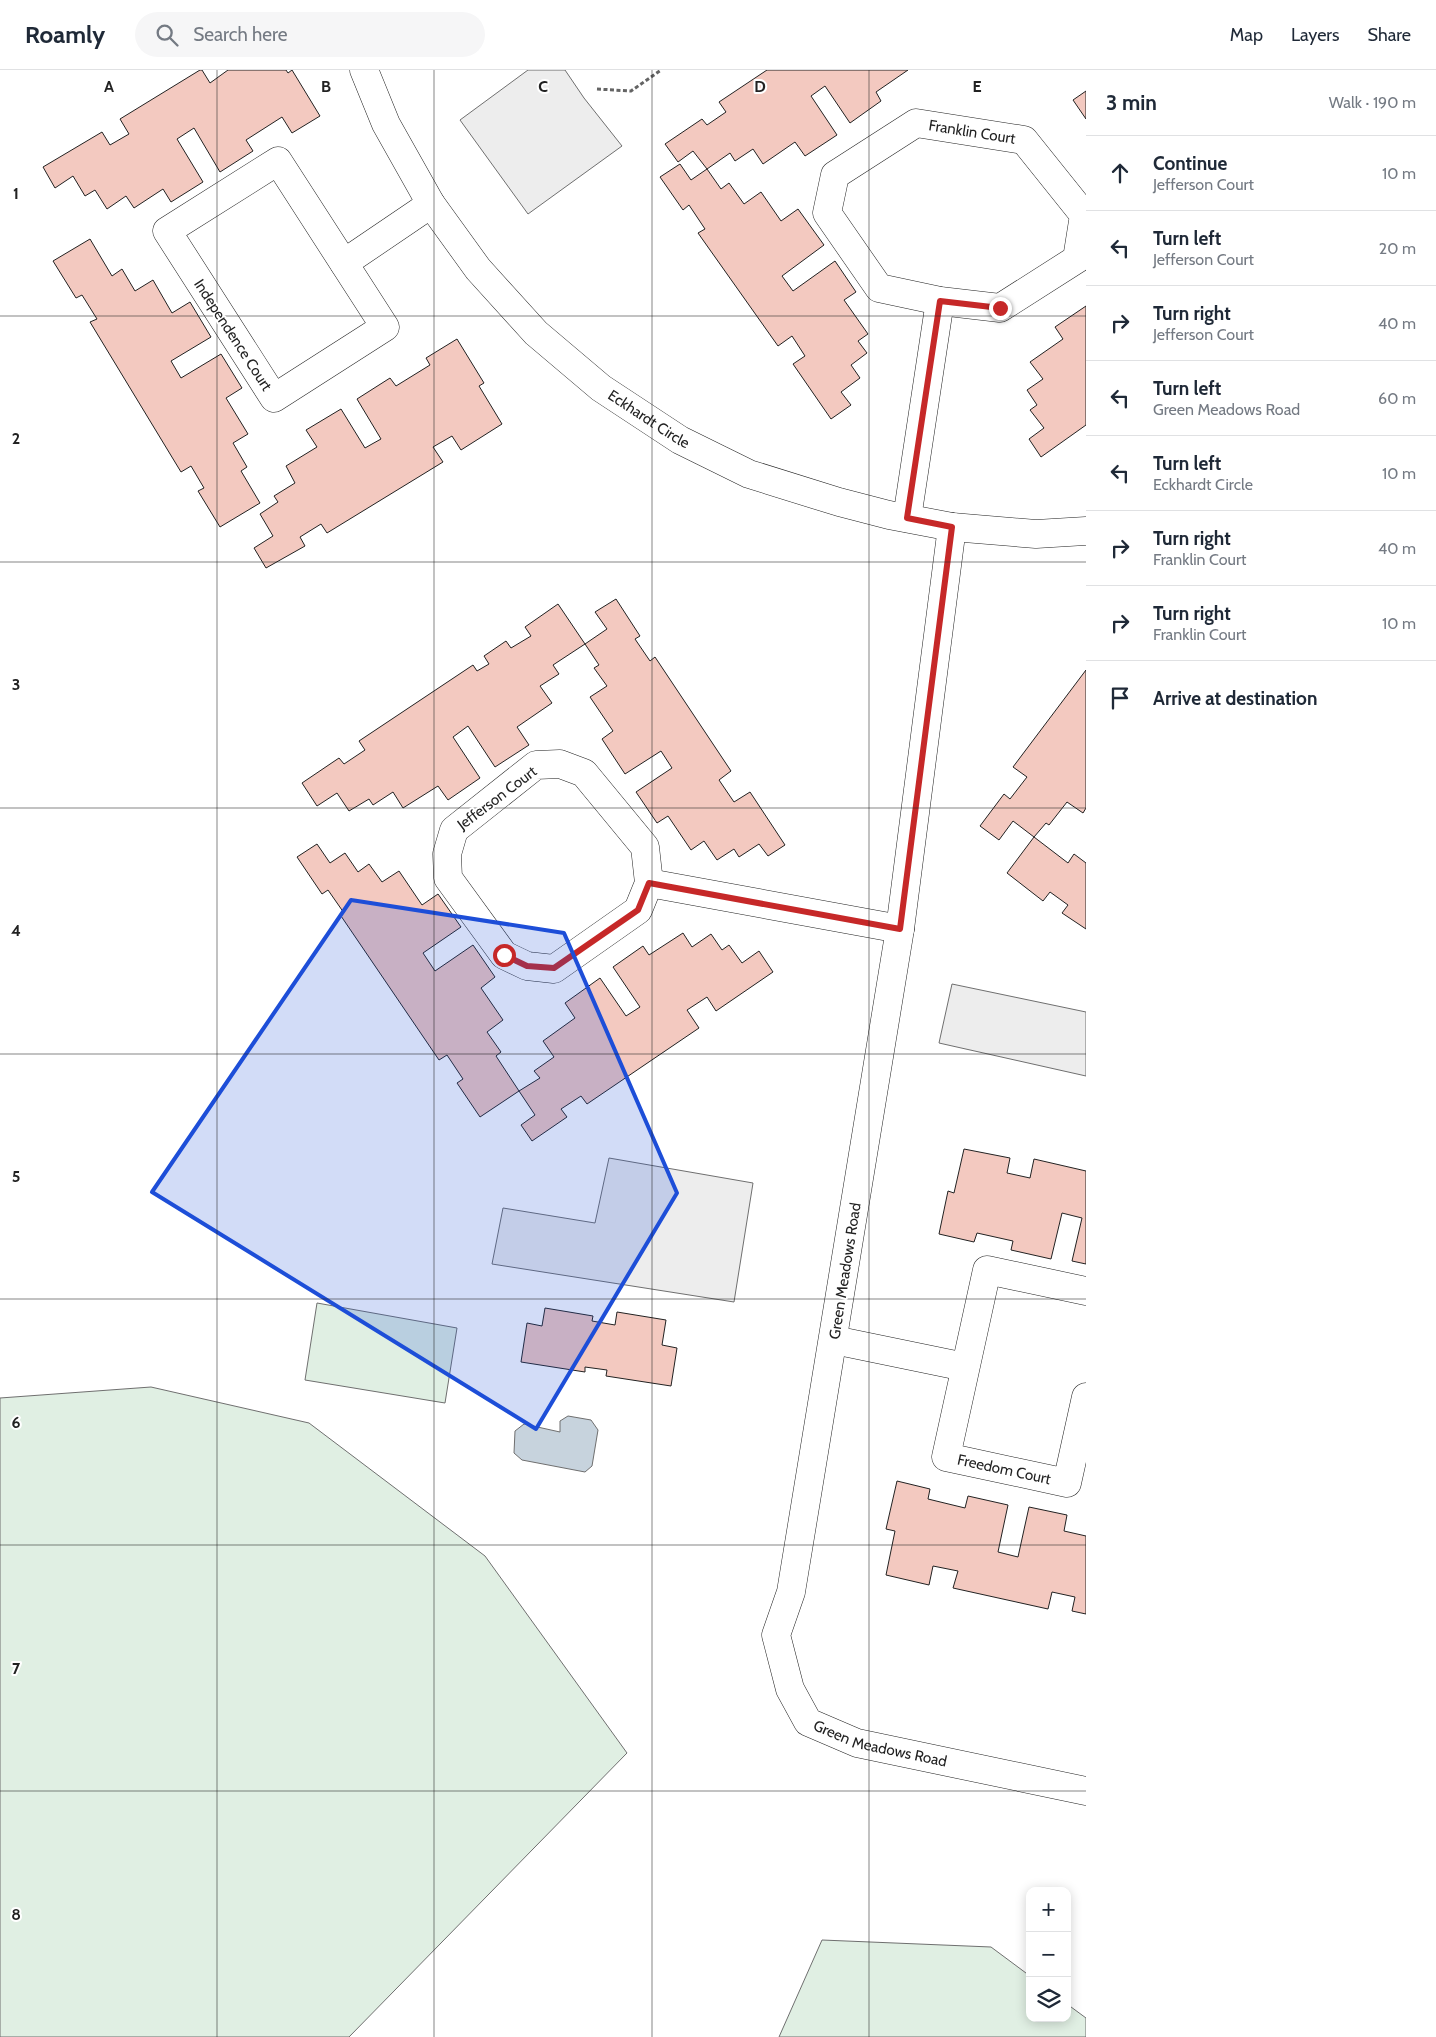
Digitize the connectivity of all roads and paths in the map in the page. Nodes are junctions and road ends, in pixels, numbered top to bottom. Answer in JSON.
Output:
{"nodes":[{"id":1,"x":364,"y":70,"type":"edge"},
{"id":2,"x":661,"y":70,"type":"edge"},
{"id":3,"x":597,"y":89,"type":"dead end"},
{"id":4,"x":431,"y":204,"type":"junction"},
{"id":5,"x":344,"y":263,"type":"junction"},
{"id":6,"x":940,"y":301,"type":"junction"},
{"id":7,"x":907,"y":518,"type":"junction"},
{"id":8,"x":952,"y":527,"type":"junction"},
{"id":9,"x":1086,"y":531,"type":"edge"},
{"id":10,"x":649,"y":883,"type":"junction"},
{"id":11,"x":900,"y":929,"type":"junction"},
{"id":12,"x":1086,"y":1292,"type":"edge"},
{"id":13,"x":834,"y":1340,"type":"junction"},
{"id":14,"x":966,"y":1367,"type":"junction"},
{"id":15,"x":1086,"y":1397,"type":"edge"},
{"id":16,"x":1086,"y":1791,"type":"edge"}],
"edges":[{"from":1,"to":4,"type":"street","name":"Eckhardt Circle"},
{"from":2,"to":3,"type":"path"},
{"from":4,"to":5,"type":"street"},
{"from":4,"to":7,"type":"street","name":"Eckhardt Circle"},
{"from":5,"to":5,"type":"street","name":"Independence Court"},
{"from":6,"to":6,"type":"street","name":"Franklin Court"},
{"from":6,"to":7,"type":"street"},
{"from":7,"to":8,"type":"street","name":"Eckhardt Circle"},
{"from":8,"to":9,"type":"street","name":"Eckhardt Circle"},
{"from":8,"to":11,"type":"street","name":"Green Meadows Road"},
{"from":10,"to":10,"type":"street","name":"Jefferson Court"},
{"from":10,"to":11,"type":"street"},
{"from":11,"to":13,"type":"street","name":"Green Meadows Road"},
{"from":12,"to":14,"type":"street","name":"Freedom Court"},
{"from":13,"to":14,"type":"street"},
{"from":13,"to":16,"type":"street","name":"Green Meadows Road"},
{"from":14,"to":15,"type":"street","name":"Freedom Court"}]}
